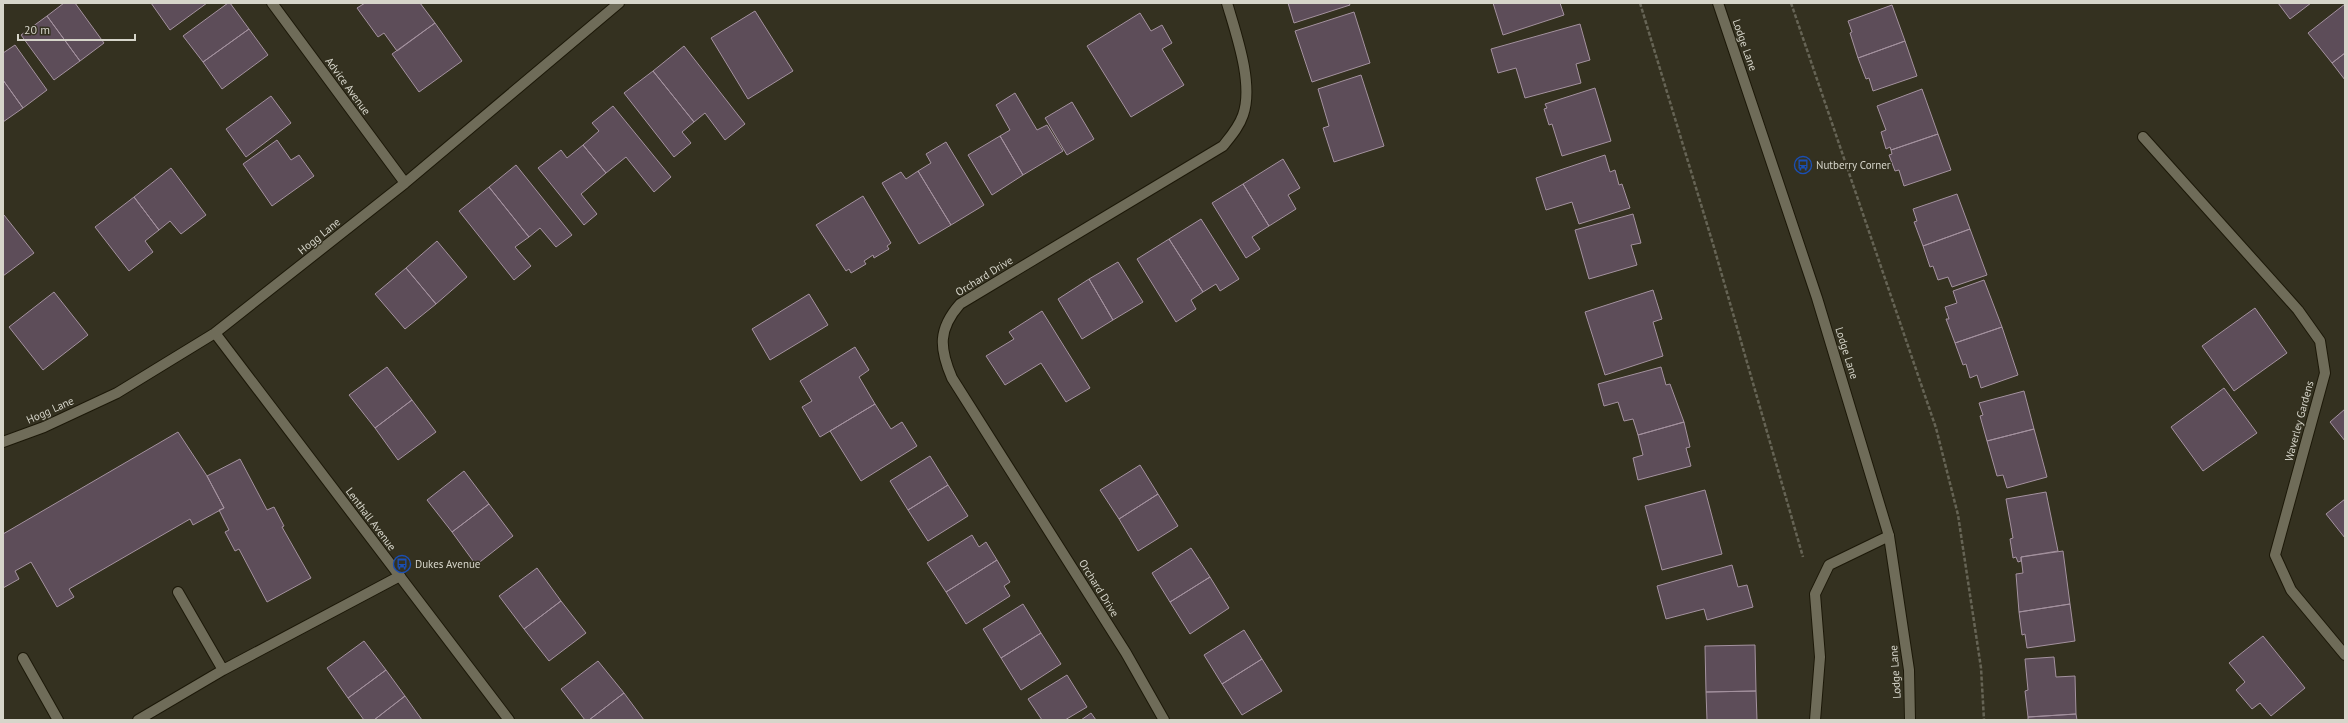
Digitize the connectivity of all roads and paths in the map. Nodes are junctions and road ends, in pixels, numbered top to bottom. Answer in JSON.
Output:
{"nodes":[{"id":1,"x":272,"y":3,"type":"edge"},
{"id":2,"x":619,"y":3,"type":"edge"},
{"id":3,"x":1227,"y":3,"type":"edge"},
{"id":4,"x":1640,"y":3,"type":"edge"},
{"id":5,"x":1718,"y":3,"type":"edge"},
{"id":6,"x":1791,"y":3,"type":"edge"},
{"id":7,"x":2144,"y":137,"type":"dead end"},
{"id":8,"x":405,"y":183,"type":"junction"},
{"id":9,"x":215,"y":333,"type":"junction"},
{"id":10,"x":3,"y":442,"type":"edge"},
{"id":11,"x":1889,"y":536,"type":"junction"},
{"id":12,"x":400,"y":576,"type":"junction"},
{"id":13,"x":178,"y":592,"type":"dead end"},
{"id":14,"x":1815,"y":594,"type":"junction"},
{"id":15,"x":2345,"y":655,"type":"edge"},
{"id":16,"x":23,"y":658,"type":"dead end"},
{"id":17,"x":223,"y":670,"type":"junction"},
{"id":18,"x":58,"y":720,"type":"edge"},
{"id":19,"x":138,"y":720,"type":"edge"},
{"id":20,"x":509,"y":720,"type":"edge"},
{"id":21,"x":1164,"y":720,"type":"edge"},
{"id":22,"x":1815,"y":720,"type":"edge"},
{"id":23,"x":1910,"y":720,"type":"edge"},
{"id":24,"x":1984,"y":720,"type":"edge"}],
"edges":[{"from":1,"to":8,"type":"street","name":"Advice Avenue"},
{"from":2,"to":8,"type":"street","name":"Hogg Lane"},
{"from":3,"to":21,"type":"street","name":"Orchard Drive"},
{"from":4,"to":14,"type":"path"},
{"from":5,"to":11,"type":"street","name":"Lodge Lane"},
{"from":6,"to":24,"type":"path"},
{"from":7,"to":15,"type":"street","name":"Waverley Gardens"},
{"from":8,"to":9,"type":"street","name":"Hogg Lane"},
{"from":9,"to":10,"type":"street","name":"Hogg Lane"},
{"from":9,"to":12,"type":"street","name":"Lenthall Avenue"},
{"from":11,"to":14,"type":"street"},
{"from":11,"to":23,"type":"street","name":"Lodge Lane"},
{"from":12,"to":17,"type":"street"},
{"from":12,"to":20,"type":"street","name":"Lenthall Avenue"},
{"from":13,"to":17,"type":"street"},
{"from":14,"to":22,"type":"street"},
{"from":16,"to":18,"type":"street"},
{"from":17,"to":19,"type":"street"}]}
